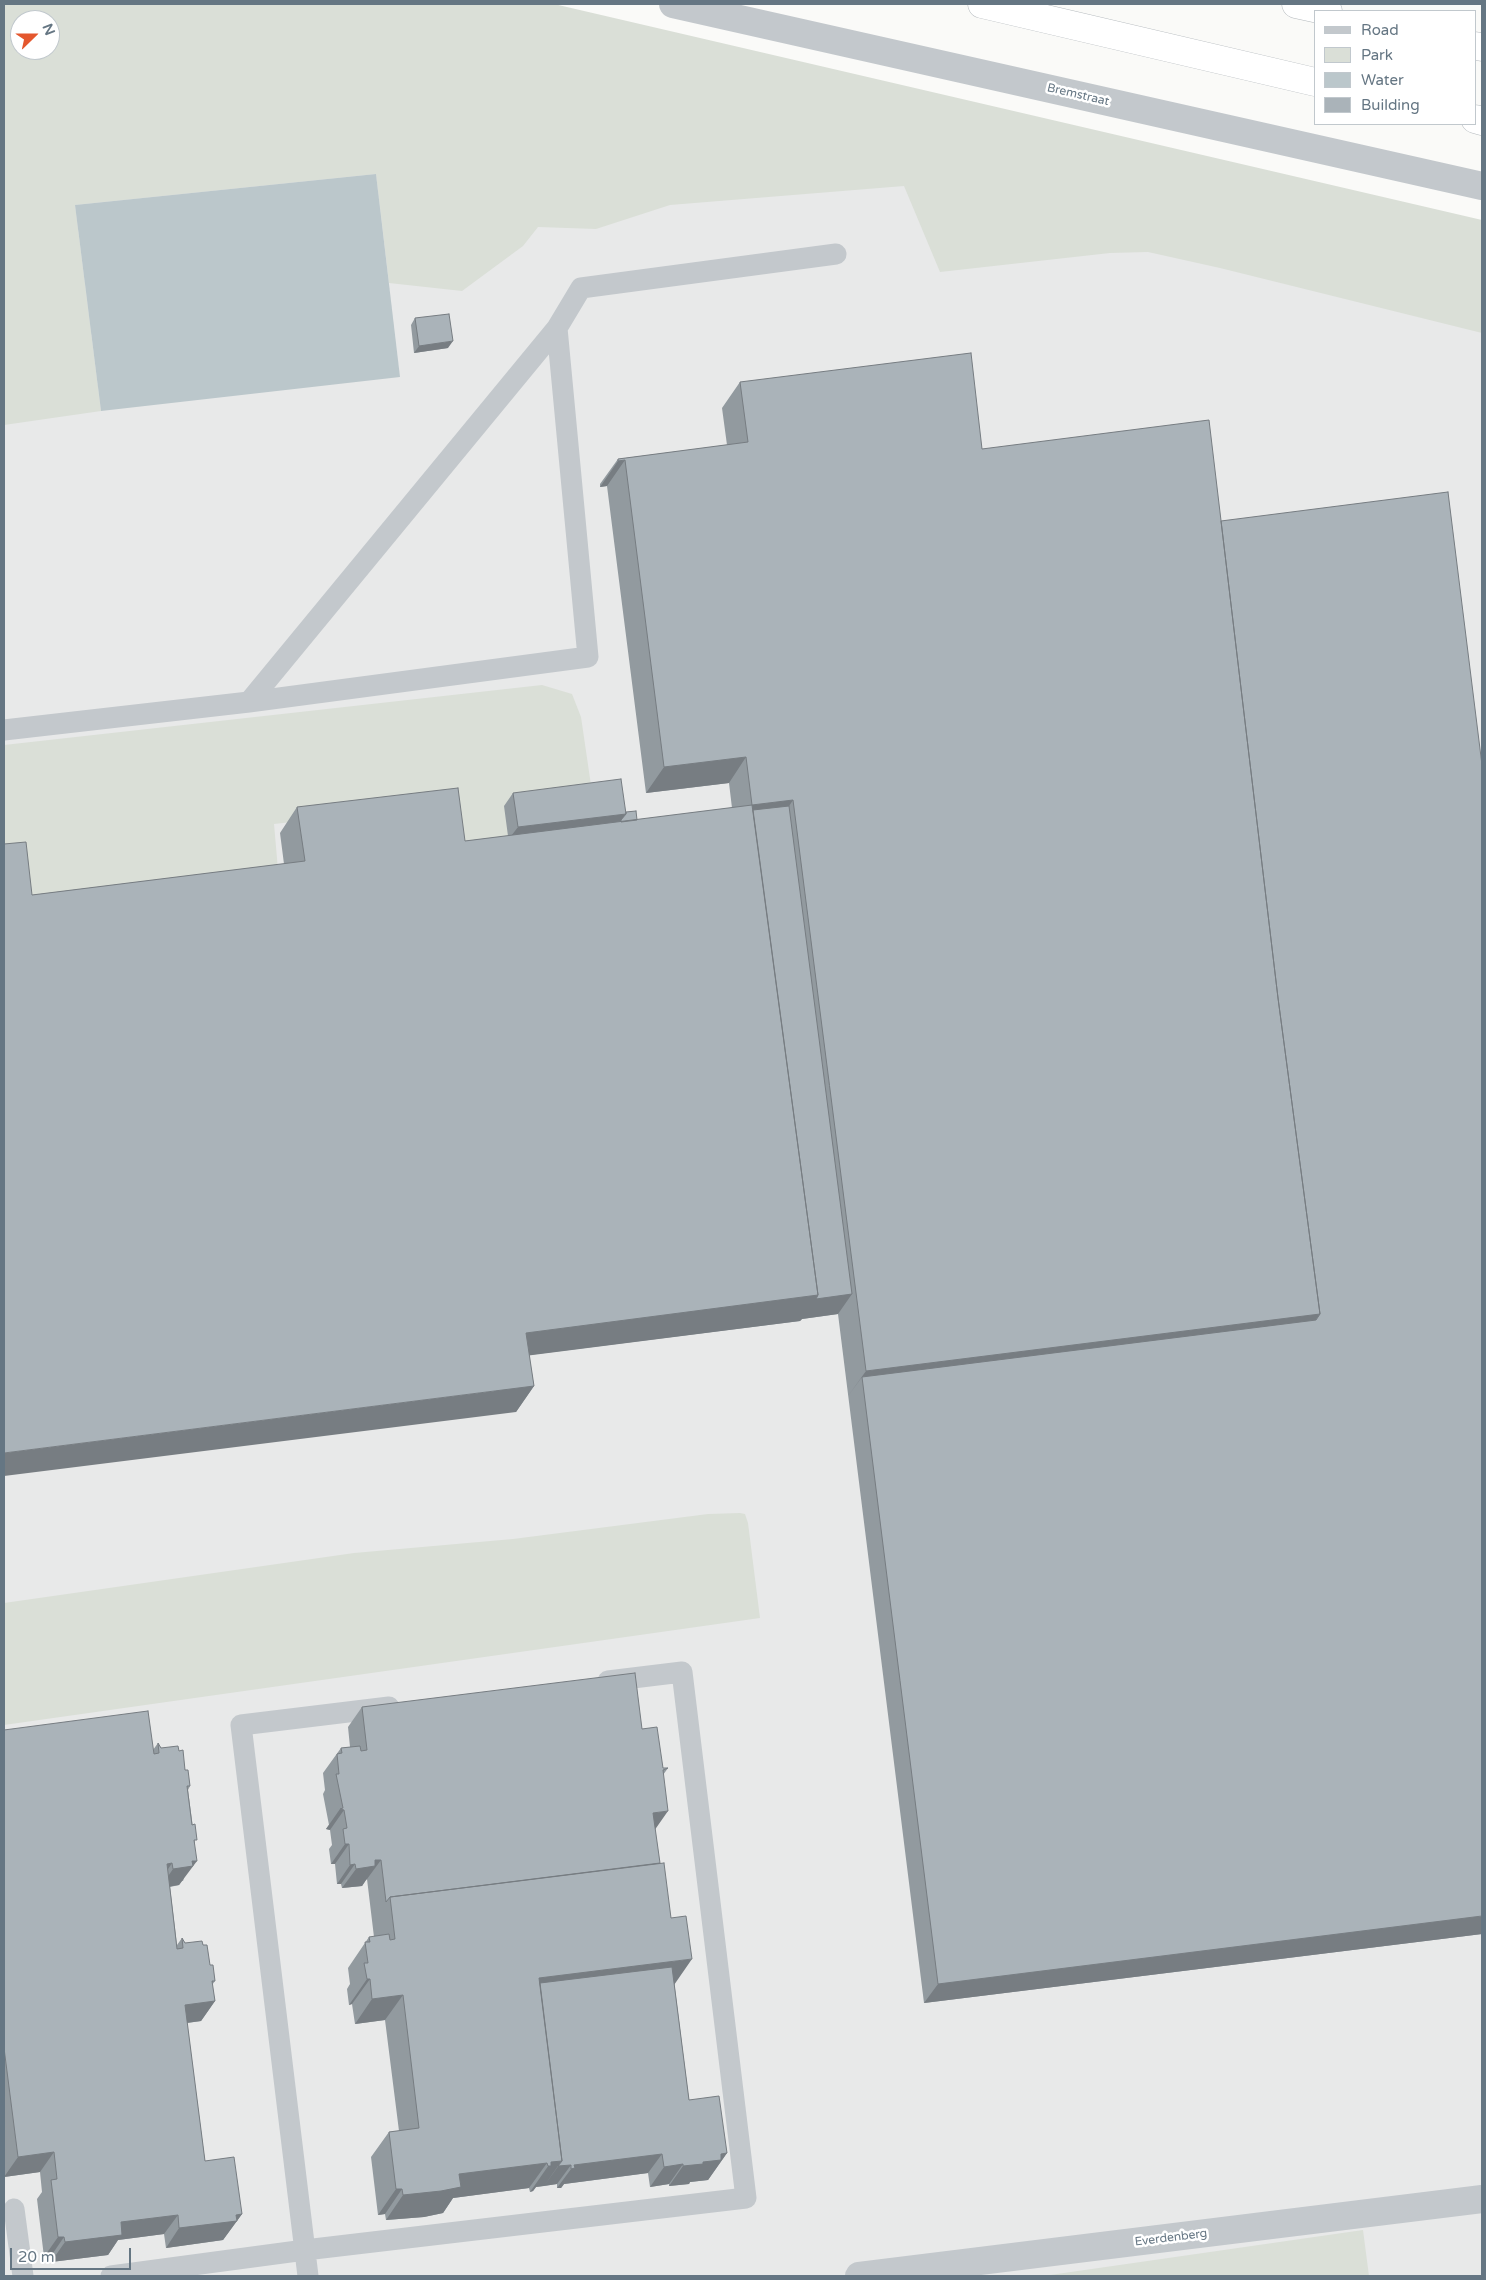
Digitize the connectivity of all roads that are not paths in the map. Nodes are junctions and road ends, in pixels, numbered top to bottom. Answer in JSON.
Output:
{"nodes":[{"id":1,"x":673,"y":4,"type":"edge"},
{"id":2,"x":982,"y":4,"type":"edge"},
{"id":3,"x":1296,"y":4,"type":"edge"},
{"id":4,"x":1323,"y":10,"type":"edge"},
{"id":5,"x":1314,"y":82,"type":"edge"},
{"id":6,"x":1482,"y":186,"type":"edge"},
{"id":7,"x":836,"y":254,"type":"dead end"},
{"id":8,"x":557,"y":328,"type":"junction"},
{"id":9,"x":249,"y":702,"type":"junction"},
{"id":10,"x":4,"y":730,"type":"edge"},
{"id":11,"x":584,"y":1684,"type":"edge"},
{"id":12,"x":408,"y":1705,"type":"edge"},
{"id":13,"x":1482,"y":2199,"type":"edge"},
{"id":14,"x":14,"y":2209,"type":"dead end"},
{"id":15,"x":305,"y":2250,"type":"junction"},
{"id":16,"x":23,"y":2276,"type":"edge"},
{"id":17,"x":111,"y":2276,"type":"edge"},
{"id":18,"x":308,"y":2276,"type":"edge"},
{"id":19,"x":859,"y":2276,"type":"edge"}],
"edges":[{"from":1,"to":6,"type":"street","name":"Bremstraat"},
{"from":2,"to":5,"type":"highway"},
{"from":3,"to":4,"type":"highway"},
{"from":7,"to":8,"type":"lane"},
{"from":8,"to":9,"type":"lane"},
{"from":8,"to":9,"type":"lane"},
{"from":9,"to":10,"type":"lane"},
{"from":11,"to":15,"type":"lane"},
{"from":12,"to":15,"type":"lane"},
{"from":13,"to":19,"type":"street","name":"Everdenberg"},
{"from":14,"to":16,"type":"lane"},
{"from":15,"to":17,"type":"lane"},
{"from":15,"to":18,"type":"lane"}]}
